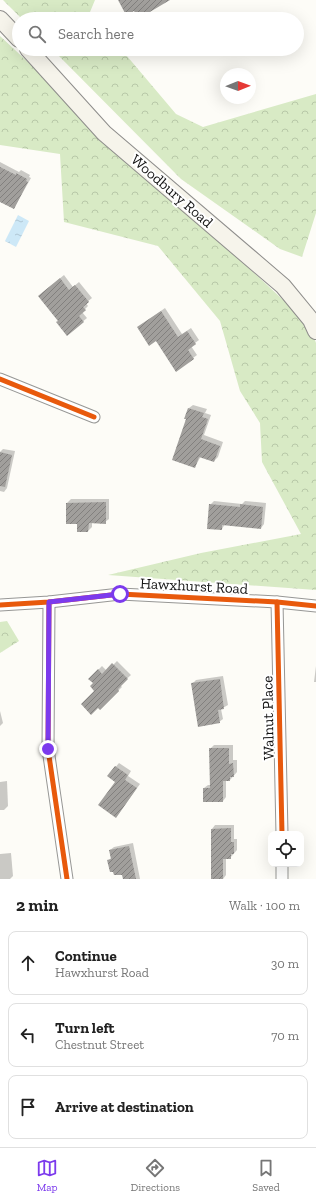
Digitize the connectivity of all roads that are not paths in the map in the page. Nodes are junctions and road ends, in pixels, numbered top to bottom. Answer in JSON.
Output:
{"nodes":[{"id":1,"x":0,"y":18,"type":"edge"},
{"id":2,"x":12,"y":31,"type":"edge"},
{"id":3,"x":34,"y":56,"type":"edge"},
{"id":4,"x":316,"y":331,"type":"edge"},
{"id":5,"x":0,"y":379,"type":"edge"},
{"id":6,"x":94,"y":417,"type":"dead end"},
{"id":7,"x":49,"y":602,"type":"junction"},
{"id":8,"x":277,"y":602,"type":"junction"},
{"id":9,"x":0,"y":605,"type":"edge"},
{"id":10,"x":316,"y":606,"type":"edge"},
{"id":11,"x":282,"y":831,"type":"edge"},
{"id":12,"x":282,"y":867,"type":"edge"},
{"id":13,"x":67,"y":879,"type":"edge"},
{"id":14,"x":282,"y":879,"type":"edge"}],
"edges":[{"from":1,"to":2,"type":"main road"},
{"from":3,"to":4,"type":"main road","name":"Woodbury Road"},
{"from":5,"to":6,"type":"street"},
{"from":7,"to":8,"type":"street","name":"Hawxhurst Road"},
{"from":7,"to":9,"type":"street","name":"Hawxhurst Road"},
{"from":7,"to":13,"type":"street"},
{"from":8,"to":10,"type":"street","name":"Hawxhurst Road"},
{"from":8,"to":11,"type":"street","name":"Walnut Place"},
{"from":12,"to":14,"type":"street"}]}
